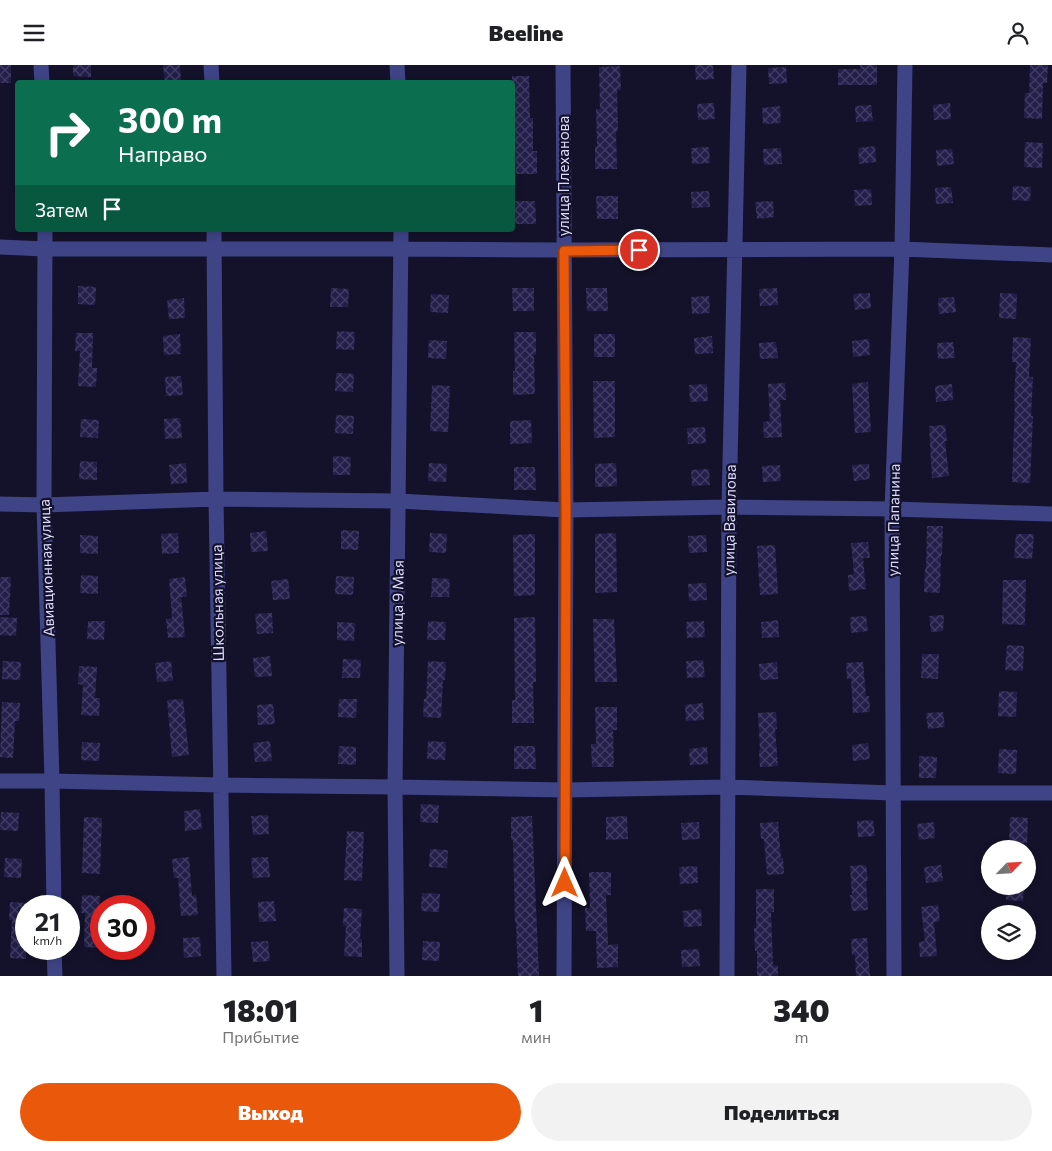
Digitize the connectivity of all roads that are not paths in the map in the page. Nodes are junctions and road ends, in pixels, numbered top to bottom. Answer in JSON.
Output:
{"nodes":[{"id":1,"x":41,"y":65,"type":"edge"},
{"id":2,"x":212,"y":65,"type":"edge"},
{"id":3,"x":398,"y":65,"type":"edge"},
{"id":4,"x":563,"y":65,"type":"edge"},
{"id":5,"x":739,"y":65,"type":"edge"},
{"id":6,"x":905,"y":65,"type":"edge"},
{"id":7,"x":42,"y":80,"type":"edge"},
{"id":8,"x":212,"y":80,"type":"edge"},
{"id":9,"x":398,"y":80,"type":"edge"},
{"id":10,"x":45,"y":232,"type":"edge"},
{"id":11,"x":214,"y":232,"type":"edge"},
{"id":12,"x":401,"y":232,"type":"edge"},
{"id":13,"x":0,"y":247,"type":"edge"},
{"id":14,"x":45,"y":249,"type":"junction"},
{"id":15,"x":215,"y":249,"type":"junction"},
{"id":16,"x":401,"y":249,"type":"junction"},
{"id":17,"x":902,"y":249,"type":"junction"},
{"id":18,"x":734,"y":250,"type":"junction"},
{"id":19,"x":564,"y":251,"type":"junction"},
{"id":20,"x":1052,"y":255,"type":"edge"},
{"id":21,"x":216,"y":499,"type":"junction"},
{"id":22,"x":398,"y":501,"type":"junction"},
{"id":23,"x":0,"y":504,"type":"edge"},
{"id":24,"x":44,"y":505,"type":"junction"},
{"id":25,"x":729,"y":507,"type":"junction"},
{"id":26,"x":892,"y":509,"type":"junction"},
{"id":27,"x":566,"y":510,"type":"junction"},
{"id":28,"x":1052,"y":514,"type":"edge"},
{"id":29,"x":0,"y":781,"type":"edge"},
{"id":30,"x":52,"y":781,"type":"junction"},
{"id":31,"x":220,"y":785,"type":"junction"},
{"id":32,"x":395,"y":787,"type":"junction"},
{"id":33,"x":727,"y":787,"type":"junction"},
{"id":34,"x":565,"y":790,"type":"junction"},
{"id":35,"x":893,"y":793,"type":"junction"},
{"id":36,"x":1052,"y":793,"type":"edge"},
{"id":37,"x":54,"y":895,"type":"edge"},
{"id":38,"x":54,"y":960,"type":"edge"},
{"id":39,"x":54,"y":976,"type":"edge"},
{"id":40,"x":224,"y":976,"type":"edge"},
{"id":41,"x":397,"y":976,"type":"edge"},
{"id":42,"x":564,"y":976,"type":"edge"},
{"id":43,"x":727,"y":976,"type":"edge"},
{"id":44,"x":894,"y":976,"type":"edge"}],
"edges":[{"from":1,"to":7,"type":"street"},
{"from":2,"to":8,"type":"street"},
{"from":3,"to":9,"type":"street"},
{"from":4,"to":19,"type":"street","name":"улица Плеханова"},
{"from":5,"to":18,"type":"street","name":"улица Вавилова"},
{"from":6,"to":17,"type":"street","name":"улица Папанина"},
{"from":10,"to":14,"type":"street","name":"Авиационная улица"},
{"from":11,"to":15,"type":"street","name":"Школьная улица"},
{"from":12,"to":16,"type":"street","name":"улица 9 Мая"},
{"from":13,"to":14,"type":"street"},
{"from":14,"to":15,"type":"street"},
{"from":14,"to":24,"type":"street","name":"Авиационная улица"},
{"from":15,"to":16,"type":"street"},
{"from":15,"to":21,"type":"street","name":"Школьная улица"},
{"from":16,"to":19,"type":"street"},
{"from":16,"to":22,"type":"street","name":"улица 9 Мая"},
{"from":17,"to":18,"type":"street"},
{"from":17,"to":20,"type":"street"},
{"from":17,"to":26,"type":"street","name":"улица Папанина"},
{"from":18,"to":19,"type":"street"},
{"from":18,"to":25,"type":"street","name":"улица Вавилова"},
{"from":19,"to":27,"type":"street","name":"улица Плеханова"},
{"from":21,"to":22,"type":"street"},
{"from":21,"to":24,"type":"street"},
{"from":21,"to":31,"type":"street","name":"Школьная улица"},
{"from":22,"to":27,"type":"street"},
{"from":22,"to":32,"type":"street","name":"улица 9 Мая"},
{"from":23,"to":24,"type":"street"},
{"from":24,"to":30,"type":"street","name":"Авиационная улица"},
{"from":25,"to":26,"type":"street"},
{"from":25,"to":27,"type":"street"},
{"from":25,"to":33,"type":"street","name":"улица Вавилова"},
{"from":26,"to":28,"type":"street"},
{"from":26,"to":35,"type":"street","name":"улица Папанина"},
{"from":27,"to":34,"type":"street","name":"улица Плеханова"},
{"from":29,"to":30,"type":"street"},
{"from":30,"to":31,"type":"street"},
{"from":30,"to":37,"type":"street","name":"Авиационная улица"},
{"from":31,"to":32,"type":"street"},
{"from":31,"to":40,"type":"street","name":"Школьная улица"},
{"from":32,"to":34,"type":"street"},
{"from":32,"to":41,"type":"street","name":"улица 9 Мая"},
{"from":33,"to":34,"type":"street"},
{"from":33,"to":35,"type":"street"},
{"from":33,"to":43,"type":"street","name":"улица Вавилова"},
{"from":34,"to":42,"type":"street","name":"улица Плеханова"},
{"from":35,"to":36,"type":"street"},
{"from":35,"to":44,"type":"street","name":"улица Папанина"},
{"from":38,"to":39,"type":"street"}]}
